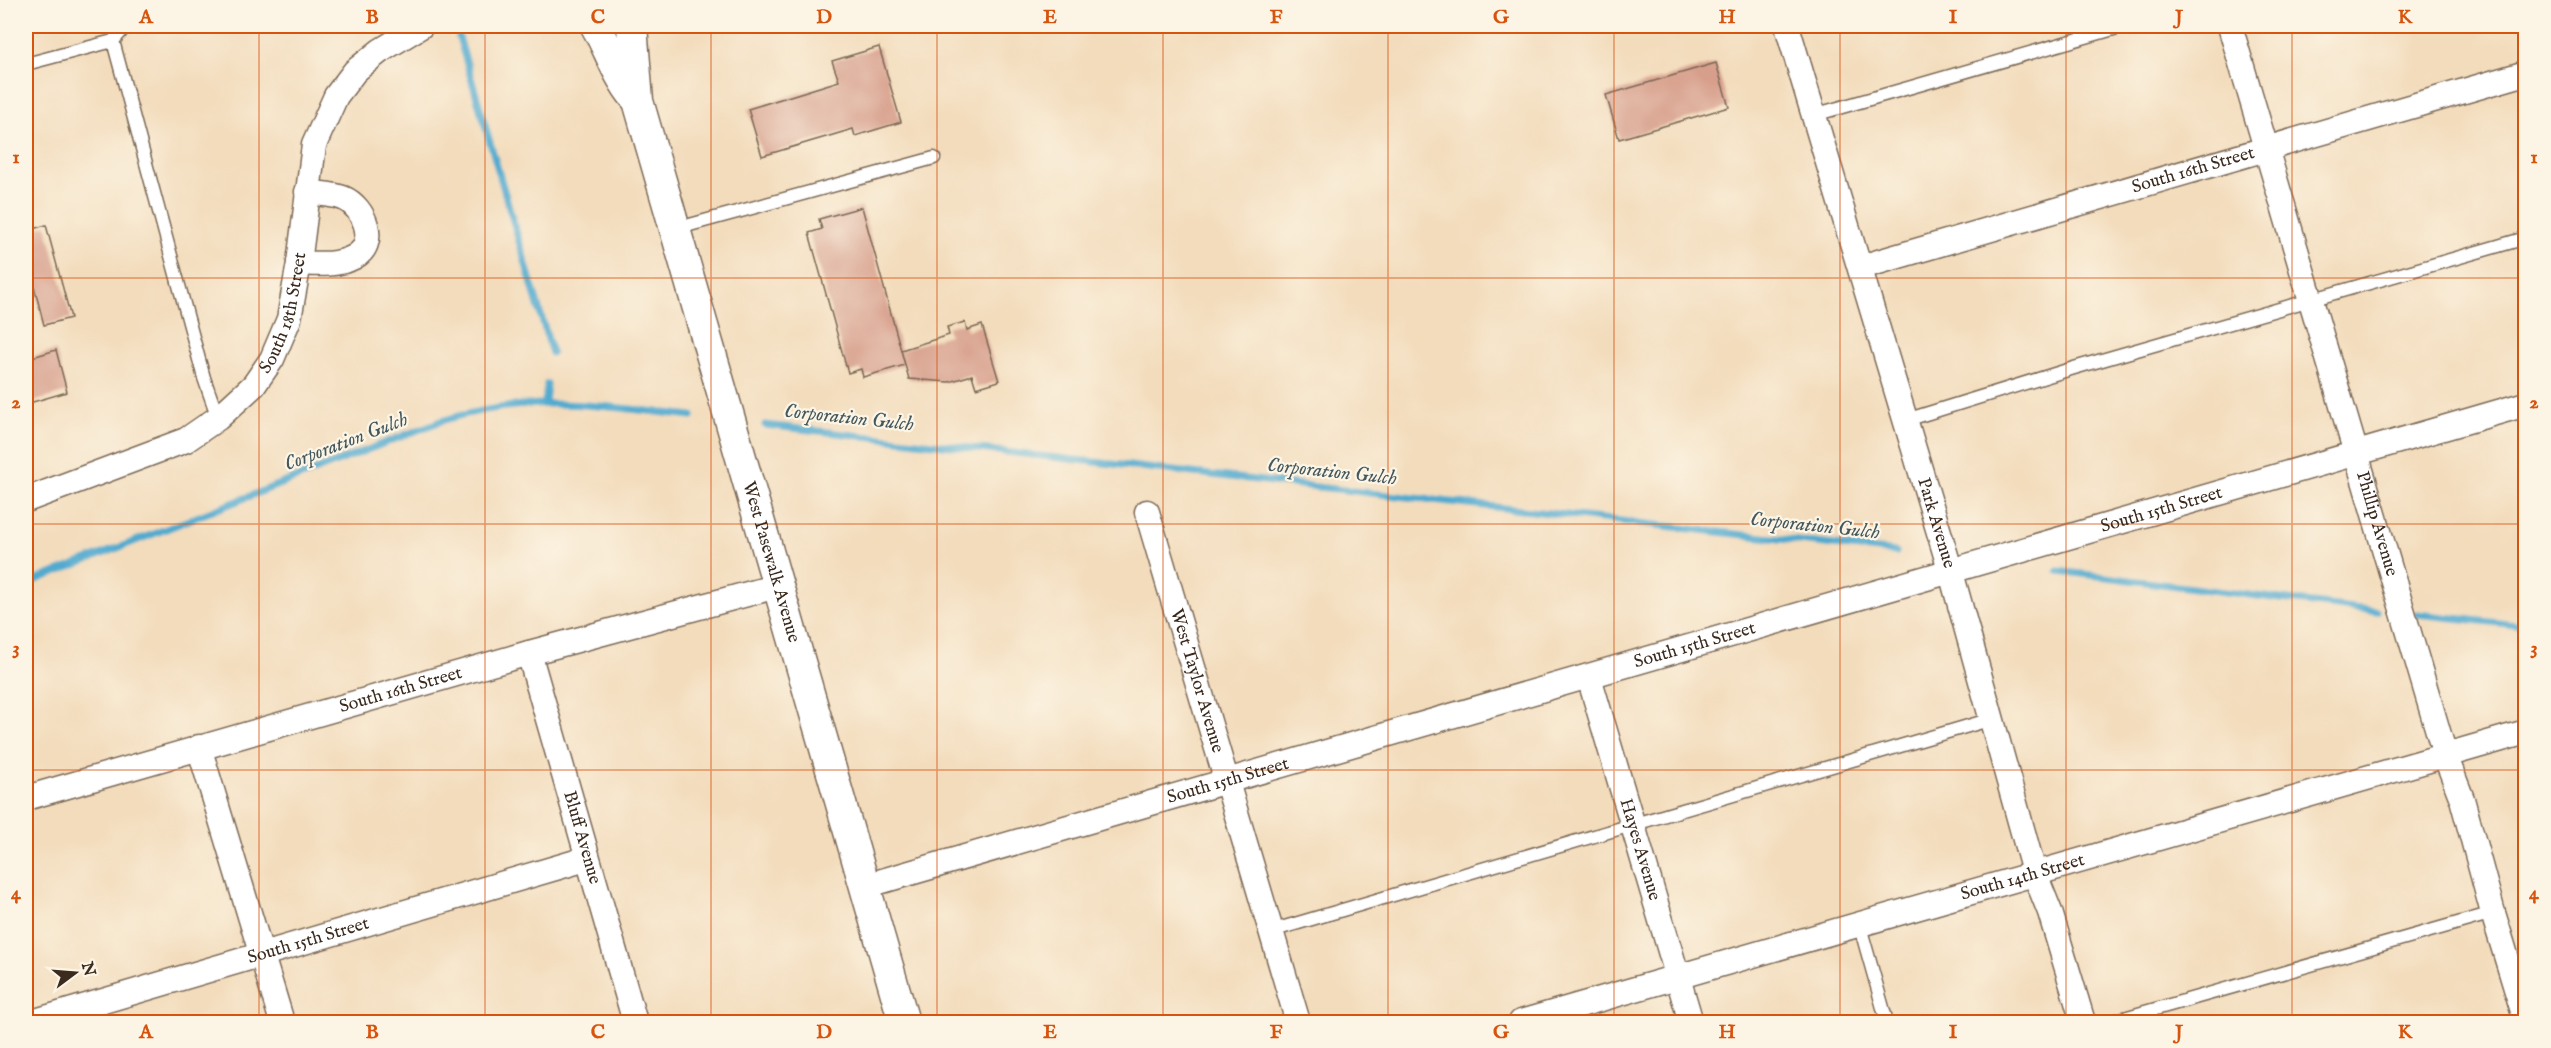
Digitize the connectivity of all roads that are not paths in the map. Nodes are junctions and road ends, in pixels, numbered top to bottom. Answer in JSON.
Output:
{"nodes":[{"id":1,"x":126,"y":26,"type":"edge"},
{"id":2,"x":421,"y":26,"type":"edge"},
{"id":3,"x":596,"y":26,"type":"edge"},
{"id":4,"x":632,"y":26,"type":"edge"},
{"id":5,"x":1787,"y":26,"type":"edge"},
{"id":6,"x":2124,"y":26,"type":"edge"},
{"id":7,"x":2230,"y":26,"type":"edge"},
{"id":8,"x":113,"y":41,"type":"junction"},
{"id":9,"x":26,"y":64,"type":"edge"},
{"id":10,"x":2526,"y":73,"type":"edge"},
{"id":11,"x":638,"y":101,"type":"junction"},
{"id":12,"x":1814,"y":115,"type":"junction"},
{"id":13,"x":2265,"y":150,"type":"junction"},
{"id":14,"x":934,"y":158,"type":"dead end"},
{"id":15,"x":307,"y":192,"type":"junction"},
{"id":16,"x":675,"y":229,"type":"junction"},
{"id":17,"x":2526,"y":238,"type":"edge"},
{"id":18,"x":299,"y":263,"type":"junction"},
{"id":19,"x":1861,"y":267,"type":"junction"},
{"id":20,"x":2310,"y":300,"type":"junction"},
{"id":21,"x":2526,"y":404,"type":"edge"},
{"id":22,"x":218,"y":418,"type":"junction"},
{"id":23,"x":1906,"y":420,"type":"junction"},
{"id":24,"x":2354,"y":454,"type":"junction"},
{"id":25,"x":26,"y":500,"type":"edge"},
{"id":26,"x":1147,"y":512,"type":"dead end"},
{"id":27,"x":1950,"y":569,"type":"junction"},
{"id":28,"x":777,"y":586,"type":"junction"},
{"id":29,"x":529,"y":653,"type":"junction"},
{"id":30,"x":1589,"y":677,"type":"junction"},
{"id":31,"x":1992,"y":720,"type":"junction"},
{"id":32,"x":2526,"y":732,"type":"edge"},
{"id":33,"x":199,"y":747,"type":"junction"},
{"id":34,"x":2445,"y":755,"type":"junction"},
{"id":35,"x":1227,"y":780,"type":"junction"},
{"id":36,"x":26,"y":798,"type":"edge"},
{"id":37,"x":1632,"y":826,"type":"junction"},
{"id":38,"x":586,"y":859,"type":"junction"},
{"id":39,"x":2034,"y":872,"type":"junction"},
{"id":40,"x":865,"y":886,"type":"junction"},
{"id":41,"x":2493,"y":913,"type":"junction"},
{"id":42,"x":1859,"y":923,"type":"junction"},
{"id":43,"x":1271,"y":931,"type":"junction"},
{"id":44,"x":261,"y":956,"type":"junction"},
{"id":45,"x":1677,"y":977,"type":"junction"},
{"id":46,"x":2526,"y":1021,"type":"edge"},
{"id":47,"x":32,"y":1023,"type":"edge"},
{"id":48,"x":282,"y":1023,"type":"edge"},
{"id":49,"x":635,"y":1023,"type":"edge"},
{"id":50,"x":904,"y":1023,"type":"edge"},
{"id":51,"x":1298,"y":1023,"type":"edge"},
{"id":52,"x":1521,"y":1023,"type":"edge"},
{"id":53,"x":1691,"y":1023,"type":"edge"},
{"id":54,"x":1887,"y":1023,"type":"edge"},
{"id":55,"x":2083,"y":1023,"type":"edge"},
{"id":56,"x":2109,"y":1023,"type":"edge"}],
"edges":[{"from":1,"to":8,"type":"lane"},
{"from":2,"to":15,"type":"street","name":"South 18th Street"},
{"from":3,"to":11,"type":"street","name":"West Pasewalk Avenue"},
{"from":4,"to":11,"type":"street","name":"West Pasewalk Avenue"},
{"from":5,"to":12,"type":"street","name":"Park Avenue"},
{"from":6,"to":12,"type":"lane"},
{"from":7,"to":13,"type":"street","name":"Phillip Avenue"},
{"from":8,"to":9,"type":"lane"},
{"from":8,"to":22,"type":"lane"},
{"from":10,"to":13,"type":"street","name":"South 16th Street"},
{"from":11,"to":16,"type":"street","name":"West Pasewalk Avenue"},
{"from":12,"to":19,"type":"street","name":"Park Avenue"},
{"from":13,"to":19,"type":"street","name":"South 16th Street"},
{"from":13,"to":20,"type":"street","name":"Phillip Avenue"},
{"from":14,"to":16,"type":"lane"},
{"from":15,"to":18,"type":"street","name":"South 18th Street"},
{"from":15,"to":18,"type":"street"},
{"from":16,"to":28,"type":"street","name":"West Pasewalk Avenue"},
{"from":17,"to":20,"type":"lane"},
{"from":18,"to":22,"type":"street","name":"South 18th Street"},
{"from":19,"to":23,"type":"street","name":"Park Avenue"},
{"from":20,"to":23,"type":"lane"},
{"from":20,"to":24,"type":"street","name":"Phillip Avenue"},
{"from":21,"to":24,"type":"street","name":"South 15th Street"},
{"from":22,"to":25,"type":"street","name":"South 18th Street"},
{"from":23,"to":27,"type":"street","name":"Park Avenue"},
{"from":24,"to":27,"type":"street","name":"South 15th Street"},
{"from":24,"to":34,"type":"street","name":"Phillip Avenue"},
{"from":26,"to":35,"type":"street","name":"West Taylor Avenue"},
{"from":27,"to":30,"type":"street","name":"South 15th Street"},
{"from":27,"to":31,"type":"street","name":"Park Avenue"},
{"from":28,"to":29,"type":"street","name":"South 16th Street"},
{"from":28,"to":40,"type":"street","name":"West Pasewalk Avenue"},
{"from":29,"to":33,"type":"street","name":"South 16th Street"},
{"from":29,"to":38,"type":"street","name":"Bluff Avenue"},
{"from":30,"to":35,"type":"street","name":"South 15th Street"},
{"from":30,"to":37,"type":"street","name":"Hayes Avenue"},
{"from":31,"to":37,"type":"lane"},
{"from":31,"to":39,"type":"street","name":"Park Avenue"},
{"from":32,"to":34,"type":"street","name":"South 14th Street"},
{"from":33,"to":36,"type":"street","name":"South 16th Street"},
{"from":33,"to":44,"type":"street"},
{"from":34,"to":39,"type":"street","name":"South 14th Street"},
{"from":34,"to":41,"type":"street","name":"Phillip Avenue"},
{"from":35,"to":40,"type":"street","name":"South 15th Street"},
{"from":35,"to":43,"type":"street","name":"West Taylor Avenue"},
{"from":37,"to":43,"type":"lane"},
{"from":37,"to":45,"type":"street","name":"Hayes Avenue"},
{"from":38,"to":44,"type":"street","name":"South 15th Street"},
{"from":38,"to":49,"type":"street","name":"Bluff Avenue"},
{"from":39,"to":42,"type":"street","name":"South 14th Street"},
{"from":39,"to":55,"type":"street","name":"Park Avenue"},
{"from":40,"to":50,"type":"street","name":"West Pasewalk Avenue"},
{"from":41,"to":46,"type":"street","name":"Phillip Avenue"},
{"from":41,"to":56,"type":"lane"},
{"from":42,"to":45,"type":"street","name":"South 14th Street"},
{"from":42,"to":54,"type":"lane"},
{"from":43,"to":51,"type":"street","name":"West Taylor Avenue"},
{"from":44,"to":47,"type":"street","name":"South 15th Street"},
{"from":44,"to":48,"type":"street"},
{"from":45,"to":52,"type":"street","name":"South 14th Street"},
{"from":45,"to":53,"type":"street","name":"Hayes Avenue"}]}
